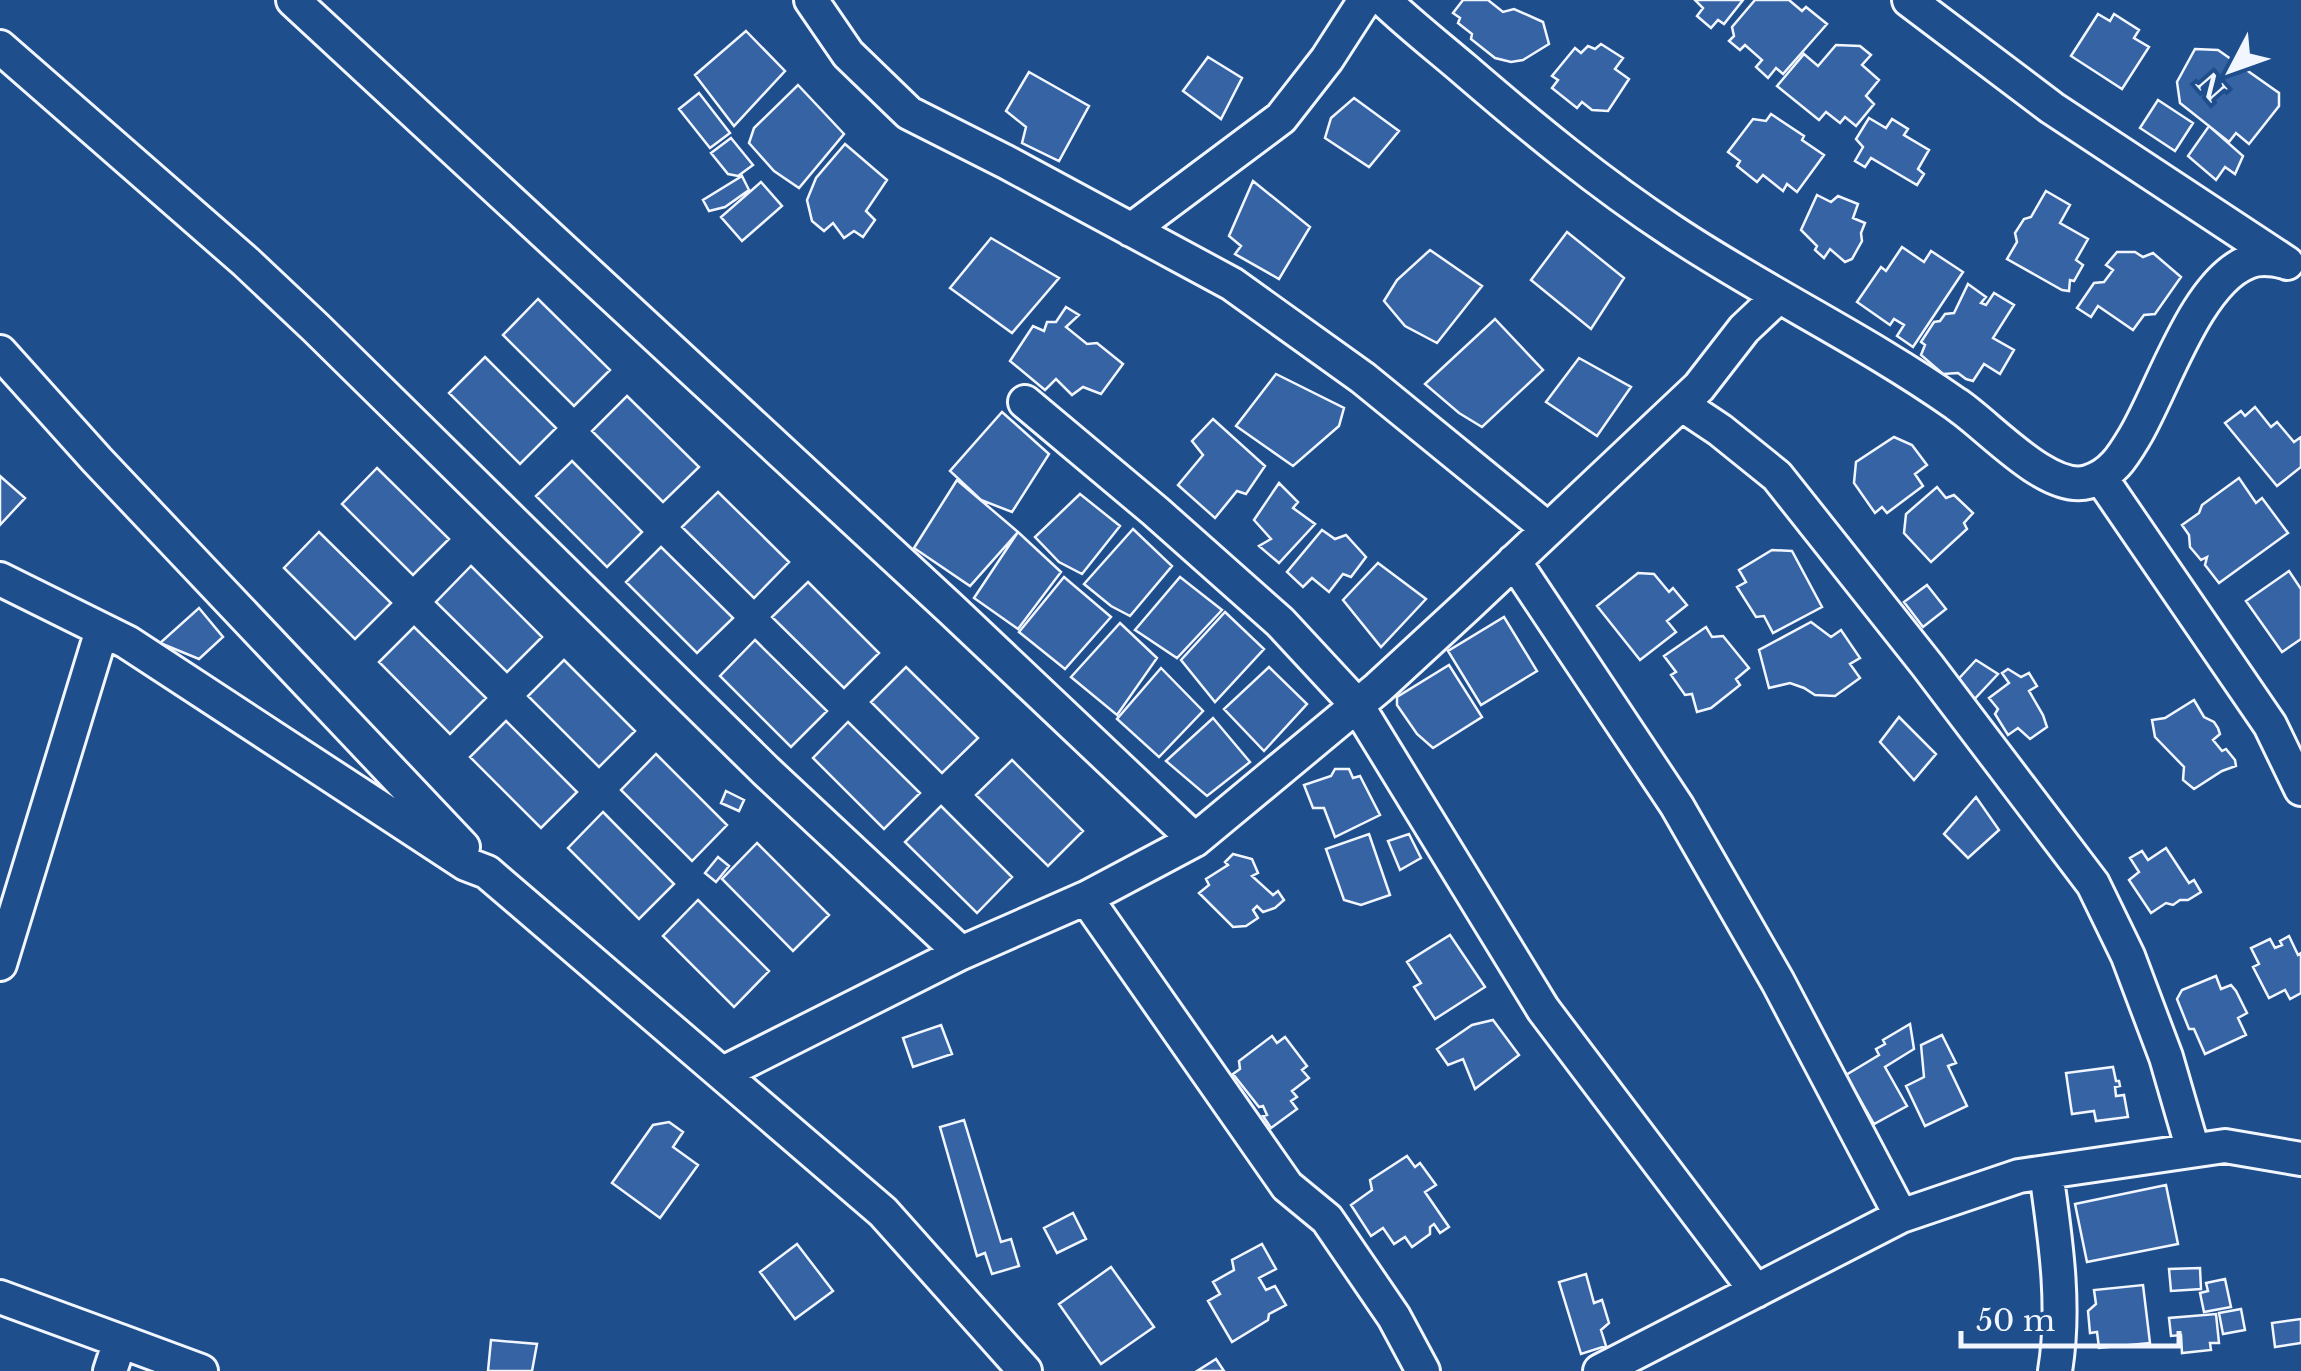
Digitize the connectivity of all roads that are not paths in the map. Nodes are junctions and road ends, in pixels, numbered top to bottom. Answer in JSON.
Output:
{"nodes":[{"id":1,"x":293,"y":0,"type":"edge"},
{"id":2,"x":811,"y":0,"type":"edge"},
{"id":3,"x":1365,"y":0,"type":"edge"},
{"id":4,"x":1384,"y":0,"type":"edge"},
{"id":5,"x":1909,"y":0,"type":"edge"},
{"id":6,"x":0,"y":47,"type":"edge"},
{"id":7,"x":1131,"y":230,"type":"junction"},
{"id":8,"x":2293,"y":269,"type":"edge"},
{"id":9,"x":1778,"y":297,"type":"junction"},
{"id":10,"x":0,"y":352,"type":"edge"},
{"id":11,"x":1025,"y":402,"type":"dead end"},
{"id":12,"x":1680,"y":404,"type":"junction"},
{"id":13,"x":2101,"y":478,"type":"junction"},
{"id":14,"x":1548,"y":529,"type":"junction"},
{"id":15,"x":1514,"y":560,"type":"junction"},
{"id":16,"x":0,"y":579,"type":"edge"},
{"id":17,"x":102,"y":630,"type":"junction"},
{"id":18,"x":1358,"y":705,"type":"junction"},
{"id":19,"x":2301,"y":788,"type":"edge"},
{"id":20,"x":1195,"y":840,"type":"junction"},
{"id":21,"x":486,"y":872,"type":"junction"},
{"id":22,"x":1086,"y":898,"type":"junction"},
{"id":23,"x":961,"y":952,"type":"junction"},
{"id":24,"x":0,"y":964,"type":"edge"},
{"id":25,"x":723,"y":1073,"type":"junction"},
{"id":26,"x":2193,"y":1150,"type":"junction"},
{"id":27,"x":2301,"y":1159,"type":"edge"},
{"id":28,"x":2046,"y":1172,"type":"junction"},
{"id":29,"x":1901,"y":1216,"type":"junction"},
{"id":30,"x":1756,"y":1291,"type":"junction"},
{"id":31,"x":0,"y":1296,"type":"edge"},
{"id":32,"x":114,"y":1356,"type":"edge"},
{"id":33,"x":201,"y":1371,"type":"edge"},
{"id":34,"x":1025,"y":1371,"type":"edge"},
{"id":35,"x":1424,"y":1371,"type":"edge"},
{"id":36,"x":1600,"y":1371,"type":"edge"},
{"id":37,"x":2055,"y":1371,"type":"edge"}],
"edges":[{"from":1,"to":20,"type":"street"},
{"from":2,"to":7,"type":"street"},
{"from":3,"to":7,"type":"street"},
{"from":4,"to":9,"type":"street"},
{"from":5,"to":8,"type":"street"},
{"from":6,"to":23,"type":"street"},
{"from":7,"to":14,"type":"street"},
{"from":8,"to":13,"type":"street"},
{"from":9,"to":12,"type":"street"},
{"from":9,"to":13,"type":"street"},
{"from":10,"to":21,"type":"street"},
{"from":11,"to":18,"type":"street"},
{"from":12,"to":14,"type":"street"},
{"from":12,"to":26,"type":"street"},
{"from":13,"to":19,"type":"street"},
{"from":14,"to":15,"type":"street"},
{"from":15,"to":18,"type":"street"},
{"from":15,"to":29,"type":"street"},
{"from":16,"to":17,"type":"street"},
{"from":17,"to":21,"type":"street"},
{"from":17,"to":24,"type":"street"},
{"from":18,"to":20,"type":"street"},
{"from":18,"to":30,"type":"street"},
{"from":20,"to":22,"type":"street"},
{"from":21,"to":25,"type":"street"},
{"from":22,"to":23,"type":"street"},
{"from":22,"to":35,"type":"street"},
{"from":23,"to":25,"type":"street"},
{"from":25,"to":34,"type":"street"},
{"from":26,"to":27,"type":"street"},
{"from":26,"to":28,"type":"street"},
{"from":28,"to":29,"type":"street"},
{"from":28,"to":37,"type":"street"},
{"from":29,"to":30,"type":"street"},
{"from":30,"to":36,"type":"street"},
{"from":31,"to":32,"type":"street"},
{"from":32,"to":33,"type":"street"}]}
